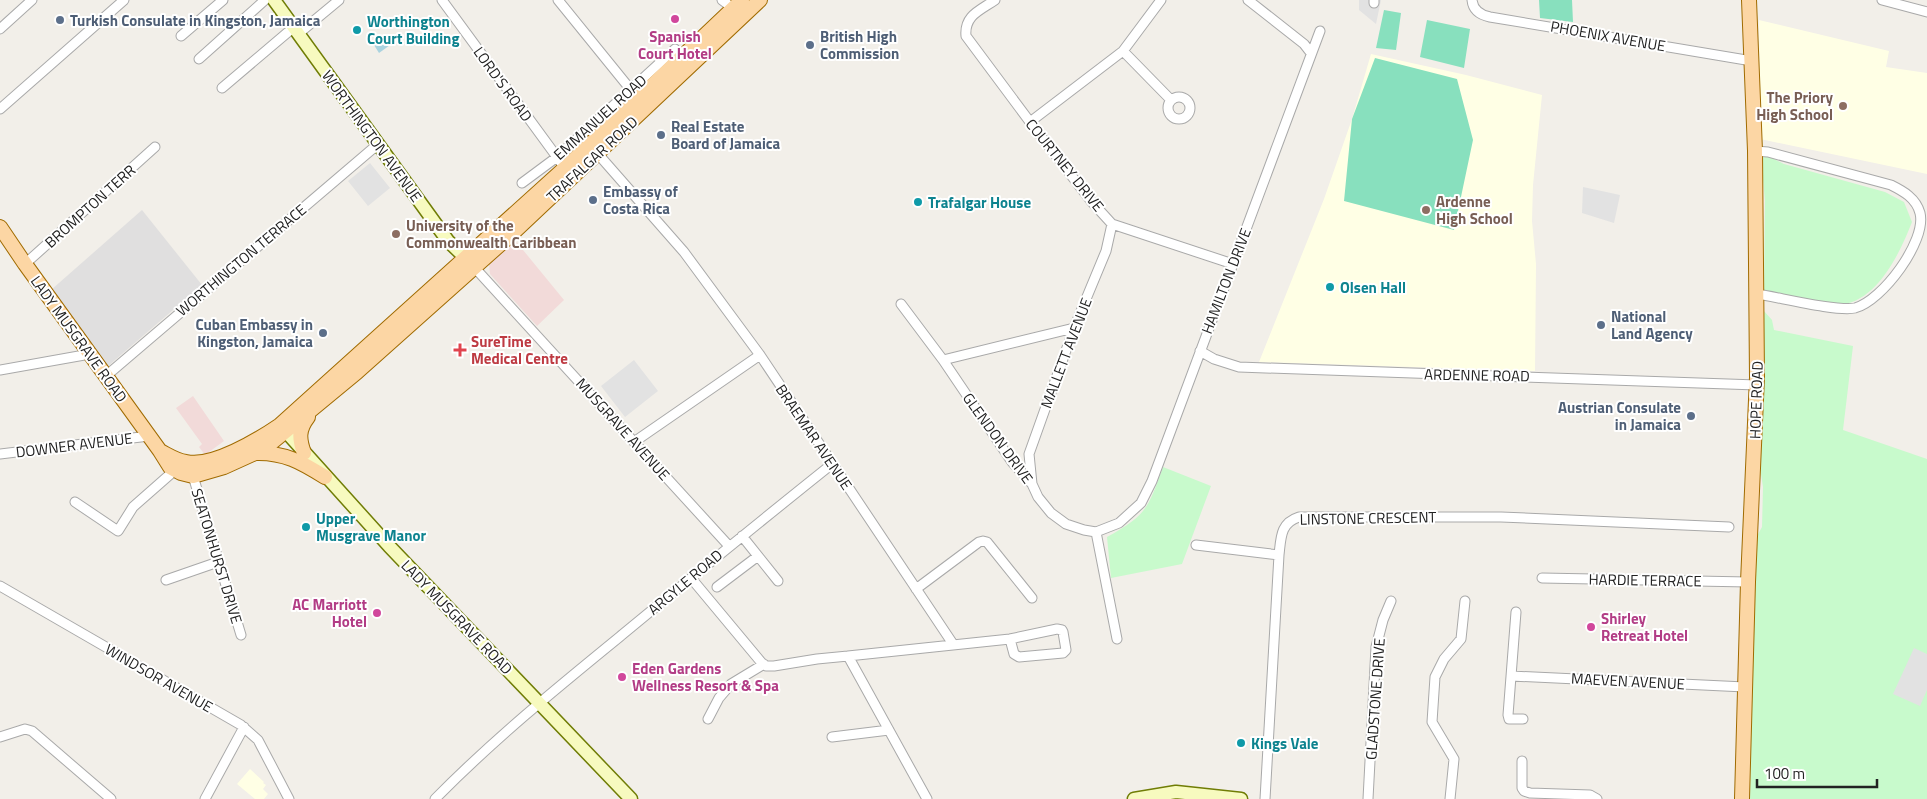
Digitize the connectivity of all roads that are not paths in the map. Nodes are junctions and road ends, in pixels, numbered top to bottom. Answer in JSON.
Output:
{"nodes":[{"id":1,"x":32,"y":0,"type":"edge"},
{"id":2,"x":124,"y":0,"type":"edge"},
{"id":3,"x":223,"y":0,"type":"edge"},
{"id":4,"x":264,"y":0,"type":"edge"},
{"id":5,"x":274,"y":0,"type":"edge"},
{"id":6,"x":339,"y":0,"type":"edge"},
{"id":7,"x":558,"y":0,"type":"edge"},
{"id":8,"x":760,"y":0,"type":"edge"},
{"id":9,"x":995,"y":0,"type":"edge"},
{"id":10,"x":1161,"y":0,"type":"edge"},
{"id":11,"x":1248,"y":0,"type":"edge"},
{"id":12,"x":1472,"y":0,"type":"edge"},
{"id":13,"x":1748,"y":0,"type":"edge"},
{"id":14,"x":1882,"y":0,"type":"edge"},
{"id":15,"x":445,"y":1,"type":"edge"},
{"id":16,"x":732,"y":3,"type":"edge"},
{"id":17,"x":1927,"y":12,"type":"edge"},
{"id":18,"x":0,"y":29,"type":"edge"},
{"id":19,"x":296,"y":30,"type":"junction"},
{"id":20,"x":1320,"y":31,"type":"dead end"},
{"id":21,"x":181,"y":36,"type":"dead end"},
{"id":22,"x":675,"y":49,"type":"dead end"},
{"id":23,"x":1123,"y":51,"type":"junction"},
{"id":24,"x":1311,"y":52,"type":"junction"},
{"id":25,"x":199,"y":59,"type":"dead end"},
{"id":26,"x":1752,"y":61,"type":"junction"},
{"id":27,"x":222,"y":88,"type":"dead end"},
{"id":28,"x":631,"y":90,"type":"junction"},
{"id":29,"x":1171,"y":100,"type":"dead end"},
{"id":30,"x":0,"y":110,"type":"edge"},
{"id":31,"x":1030,"y":122,"type":"junction"},
{"id":32,"x":377,"y":144,"type":"junction"},
{"id":33,"x":155,"y":147,"type":"dead end"},
{"id":34,"x":1755,"y":151,"type":"junction"},
{"id":35,"x":598,"y":154,"type":"junction"},
{"id":36,"x":561,"y":162,"type":"junction"},
{"id":37,"x":522,"y":183,"type":"dead end"},
{"id":38,"x":1112,"y":224,"type":"junction"},
{"id":39,"x":0,"y":227,"type":"edge"},
{"id":40,"x":465,"y":258,"type":"junction"},
{"id":41,"x":25,"y":264,"type":"junction"},
{"id":42,"x":1232,"y":264,"type":"junction"},
{"id":43,"x":475,"y":268,"type":"junction"},
{"id":44,"x":1757,"y":294,"type":"junction"},
{"id":45,"x":901,"y":304,"type":"dead end"},
{"id":46,"x":1074,"y":328,"type":"junction"},
{"id":47,"x":1200,"y":352,"type":"junction"},
{"id":48,"x":90,"y":354,"type":"junction"},
{"id":49,"x":760,"y":355,"type":"junction"},
{"id":50,"x":943,"y":360,"type":"junction"},
{"id":51,"x":0,"y":370,"type":"edge"},
{"id":52,"x":106,"y":376,"type":"junction"},
{"id":53,"x":1757,"y":385,"type":"junction"},
{"id":54,"x":320,"y":403,"type":"junction"},
{"id":55,"x":283,"y":428,"type":"junction"},
{"id":56,"x":149,"y":436,"type":"junction"},
{"id":57,"x":634,"y":442,"type":"junction"},
{"id":58,"x":160,"y":451,"type":"junction"},
{"id":59,"x":255,"y":453,"type":"junction"},
{"id":60,"x":304,"y":453,"type":"junction"},
{"id":61,"x":0,"y":454,"type":"edge"},
{"id":62,"x":832,"y":464,"type":"junction"},
{"id":63,"x":175,"y":470,"type":"junction"},
{"id":64,"x":193,"y":476,"type":"junction"},
{"id":65,"x":326,"y":477,"type":"junction"},
{"id":66,"x":1032,"y":484,"type":"junction"},
{"id":67,"x":76,"y":502,"type":"dead end"},
{"id":68,"x":1729,"y":527,"type":"dead end"},
{"id":69,"x":1096,"y":532,"type":"junction"},
{"id":70,"x":742,"y":536,"type":"junction"},
{"id":71,"x":1196,"y":545,"type":"dead end"},
{"id":72,"x":729,"y":546,"type":"junction"},
{"id":73,"x":1279,"y":555,"type":"junction"},
{"id":74,"x":758,"y":556,"type":"junction"},
{"id":75,"x":218,"y":562,"type":"junction"},
{"id":76,"x":691,"y":578,"type":"junction"},
{"id":77,"x":1542,"y":578,"type":"dead end"},
{"id":78,"x":166,"y":580,"type":"dead end"},
{"id":79,"x":778,"y":581,"type":"dead end"},
{"id":80,"x":1748,"y":582,"type":"junction"},
{"id":81,"x":0,"y":586,"type":"edge"},
{"id":82,"x":718,"y":587,"type":"dead end"},
{"id":83,"x":916,"y":589,"type":"junction"},
{"id":84,"x":1032,"y":598,"type":"dead end"},
{"id":85,"x":1391,"y":601,"type":"dead end"},
{"id":86,"x":1465,"y":601,"type":"dead end"},
{"id":87,"x":1516,"y":612,"type":"dead end"},
{"id":88,"x":241,"y":635,"type":"dead end"},
{"id":89,"x":1010,"y":639,"type":"junction"},
{"id":90,"x":1117,"y":639,"type":"dead end"},
{"id":91,"x":953,"y":644,"type":"junction"},
{"id":92,"x":848,"y":656,"type":"junction"},
{"id":93,"x":764,"y":664,"type":"junction"},
{"id":94,"x":1511,"y":676,"type":"junction"},
{"id":95,"x":1745,"y":686,"type":"junction"},
{"id":96,"x":540,"y":702,"type":"junction"},
{"id":97,"x":708,"y":719,"type":"dead end"},
{"id":98,"x":1523,"y":719,"type":"dead end"},
{"id":99,"x":244,"y":727,"type":"junction"},
{"id":100,"x":889,"y":730,"type":"junction"},
{"id":101,"x":0,"y":737,"type":"edge"},
{"id":102,"x":832,"y":737,"type":"dead end"},
{"id":103,"x":1522,"y":761,"type":"dead end"},
{"id":104,"x":1224,"y":798,"type":"edge"},
{"id":105,"x":111,"y":799,"type":"edge"},
{"id":106,"x":205,"y":799,"type":"edge"},
{"id":107,"x":289,"y":799,"type":"edge"},
{"id":108,"x":435,"y":799,"type":"edge"},
{"id":109,"x":631,"y":799,"type":"edge"},
{"id":110,"x":927,"y":799,"type":"edge"},
{"id":111,"x":1134,"y":799,"type":"edge"},
{"id":112,"x":1240,"y":799,"type":"edge"},
{"id":113,"x":1265,"y":799,"type":"edge"},
{"id":114,"x":1368,"y":799,"type":"edge"},
{"id":115,"x":1450,"y":799,"type":"edge"},
{"id":116,"x":1597,"y":799,"type":"edge"},
{"id":117,"x":1742,"y":799,"type":"edge"}],
"edges":[{"from":1,"to":18,"type":"street"},
{"from":2,"to":30,"type":"street"},
{"from":3,"to":21,"type":"street"},
{"from":4,"to":25,"type":"street"},
{"from":5,"to":19,"type":"main road","name":"WORTHINGTON AVENUE"},
{"from":6,"to":19,"type":"street"},
{"from":7,"to":28,"type":"street"},
{"from":8,"to":35,"type":"main road","name":"TRAFALGAR ROAD"},
{"from":9,"to":31,"type":"street","name":"COURTNEY DRIVE"},
{"from":10,"to":23,"type":"street"},
{"from":11,"to":24,"type":"street"},
{"from":12,"to":26,"type":"street","name":"PHOENIX AVENUE"},
{"from":13,"to":26,"type":"main road","name":"HOPE ROAD"},
{"from":14,"to":17,"type":"street"},
{"from":15,"to":36,"type":"street","name":"LORD'S ROAD"},
{"from":16,"to":36,"type":"main road","name":"TRAFALGAR ROAD"},
{"from":19,"to":27,"type":"street"},
{"from":19,"to":32,"type":"main road","name":"WORTHINGTON AVENUE"},
{"from":20,"to":24,"type":"street","name":"HAMILTON DRIVE"},
{"from":22,"to":28,"type":"street","name":"EMMANUEL ROAD"},
{"from":23,"to":29,"type":"street"},
{"from":23,"to":31,"type":"street"},
{"from":24,"to":42,"type":"street","name":"HAMILTON DRIVE"},
{"from":26,"to":34,"type":"main road","name":"HOPE ROAD"},
{"from":28,"to":36,"type":"street","name":"EMMANUEL ROAD"},
{"from":31,"to":38,"type":"street","name":"COURTNEY DRIVE"},
{"from":32,"to":40,"type":"main road","name":"WORTHINGTON AVENUE"},
{"from":32,"to":52,"type":"street","name":"WORTHINGTON TERRACE"},
{"from":33,"to":41,"type":"street","name":"BROMPTON TERR"},
{"from":34,"to":44,"type":"main road","name":"HOPE ROAD"},
{"from":34,"to":44,"type":"street"},
{"from":35,"to":43,"type":"main road","name":"TRAFALGAR ROAD"},
{"from":35,"to":49,"type":"street","name":"BRAEMAR AVENUE"},
{"from":36,"to":37,"type":"street","name":"EMMANUEL ROAD"},
{"from":36,"to":40,"type":"main road","name":"TRAFALGAR ROAD"},
{"from":38,"to":42,"type":"street","name":"COURTNEY DRIVE"},
{"from":38,"to":46,"type":"street","name":"MALLETT AVENUE"},
{"from":39,"to":41,"type":"main road","name":"LADY MUSGRAVE ROAD"},
{"from":40,"to":43,"type":"main road","name":"WORTHINGTON AVENUE"},
{"from":40,"to":55,"type":"main road","name":"TRAFALGAR ROAD"},
{"from":41,"to":48,"type":"main road","name":"LADY MUSGRAVE ROAD"},
{"from":42,"to":47,"type":"street","name":"HAMILTON DRIVE"},
{"from":43,"to":54,"type":"main road","name":"TRAFALGAR ROAD"},
{"from":43,"to":57,"type":"street","name":"MUSGRAVE AVENUE"},
{"from":44,"to":53,"type":"main road","name":"HOPE ROAD"},
{"from":45,"to":50,"type":"street","name":"GLENDON DRIVE"},
{"from":46,"to":50,"type":"street"},
{"from":46,"to":66,"type":"street","name":"MALLETT AVENUE"},
{"from":47,"to":53,"type":"street","name":"ARDENNE ROAD"},
{"from":47,"to":69,"type":"street","name":"HAMILTON DRIVE"},
{"from":48,"to":51,"type":"street"},
{"from":48,"to":52,"type":"main road","name":"LADY MUSGRAVE ROAD"},
{"from":49,"to":57,"type":"street"},
{"from":49,"to":62,"type":"street","name":"BRAEMAR AVENUE"},
{"from":50,"to":66,"type":"street","name":"GLENDON DRIVE"},
{"from":52,"to":56,"type":"main road","name":"LADY MUSGRAVE ROAD"},
{"from":53,"to":80,"type":"main road","name":"HOPE ROAD"},
{"from":54,"to":55,"type":"main road","name":"TRAFALGAR ROAD"},
{"from":54,"to":60,"type":"main road"},
{"from":55,"to":58,"type":"main road","name":"LADY MUSGRAVE ROAD"},
{"from":55,"to":59,"type":"main road"},
{"from":55,"to":60,"type":"main road","name":"LADY MUSGRAVE ROAD"},
{"from":56,"to":58,"type":"main road","name":"LADY MUSGRAVE ROAD"},
{"from":56,"to":61,"type":"street","name":"DOWNER AVENUE"},
{"from":57,"to":72,"type":"street","name":"MUSGRAVE AVENUE"},
{"from":58,"to":63,"type":"main road","name":"LADY MUSGRAVE ROAD"},
{"from":59,"to":64,"type":"main road"},
{"from":59,"to":65,"type":"main road"},
{"from":60,"to":65,"type":"main road","name":"LADY MUSGRAVE ROAD"},
{"from":62,"to":70,"type":"street","name":"ARGYLE ROAD"},
{"from":62,"to":83,"type":"street","name":"BRAEMAR AVENUE"},
{"from":63,"to":64,"type":"main road"},
{"from":63,"to":67,"type":"street"},
{"from":64,"to":75,"type":"street","name":"SEATONHURST DRIVE"},
{"from":65,"to":96,"type":"main road","name":"LADY MUSGRAVE ROAD"},
{"from":66,"to":69,"type":"street","name":"GLENDON DRIVE"},
{"from":68,"to":73,"type":"street","name":"LINSTONE CRESCENT"},
{"from":69,"to":90,"type":"street"},
{"from":70,"to":72,"type":"street","name":"ARGYLE ROAD"},
{"from":70,"to":74,"type":"street"},
{"from":71,"to":73,"type":"street"},
{"from":72,"to":76,"type":"street","name":"ARGYLE ROAD"},
{"from":73,"to":113,"type":"street","name":"LINSTONE CRESCENT"},
{"from":74,"to":79,"type":"street"},
{"from":74,"to":82,"type":"street"},
{"from":75,"to":78,"type":"street"},
{"from":75,"to":88,"type":"street","name":"SEATONHURST DRIVE"},
{"from":76,"to":93,"type":"street"},
{"from":76,"to":96,"type":"street","name":"ARGYLE ROAD"},
{"from":77,"to":80,"type":"street","name":"HARDIE TERRACE"},
{"from":80,"to":95,"type":"main road","name":"HOPE ROAD"},
{"from":81,"to":99,"type":"street","name":"WINDSOR AVENUE"},
{"from":83,"to":84,"type":"street"},
{"from":83,"to":91,"type":"street","name":"BRAEMAR AVENUE"},
{"from":85,"to":114,"type":"street","name":"GLADSTONE DRIVE"},
{"from":86,"to":115,"type":"street"},
{"from":87,"to":94,"type":"street"},
{"from":89,"to":89,"type":"street"},
{"from":89,"to":91,"type":"street"},
{"from":91,"to":92,"type":"street"},
{"from":92,"to":93,"type":"street"},
{"from":92,"to":100,"type":"street"},
{"from":93,"to":97,"type":"street"},
{"from":94,"to":95,"type":"street","name":"MAEVEN AVENUE"},
{"from":94,"to":98,"type":"street"},
{"from":95,"to":117,"type":"main road","name":"HOPE ROAD"},
{"from":96,"to":108,"type":"street","name":"ARGYLE ROAD"},
{"from":96,"to":109,"type":"main road","name":"LADY MUSGRAVE ROAD"},
{"from":99,"to":106,"type":"street"},
{"from":99,"to":107,"type":"street","name":"WINDSOR AVENUE"},
{"from":100,"to":102,"type":"street"},
{"from":100,"to":110,"type":"street"},
{"from":101,"to":105,"type":"street"},
{"from":103,"to":116,"type":"street"},
{"from":104,"to":111,"type":"main road"},
{"from":104,"to":112,"type":"main road"}]}
